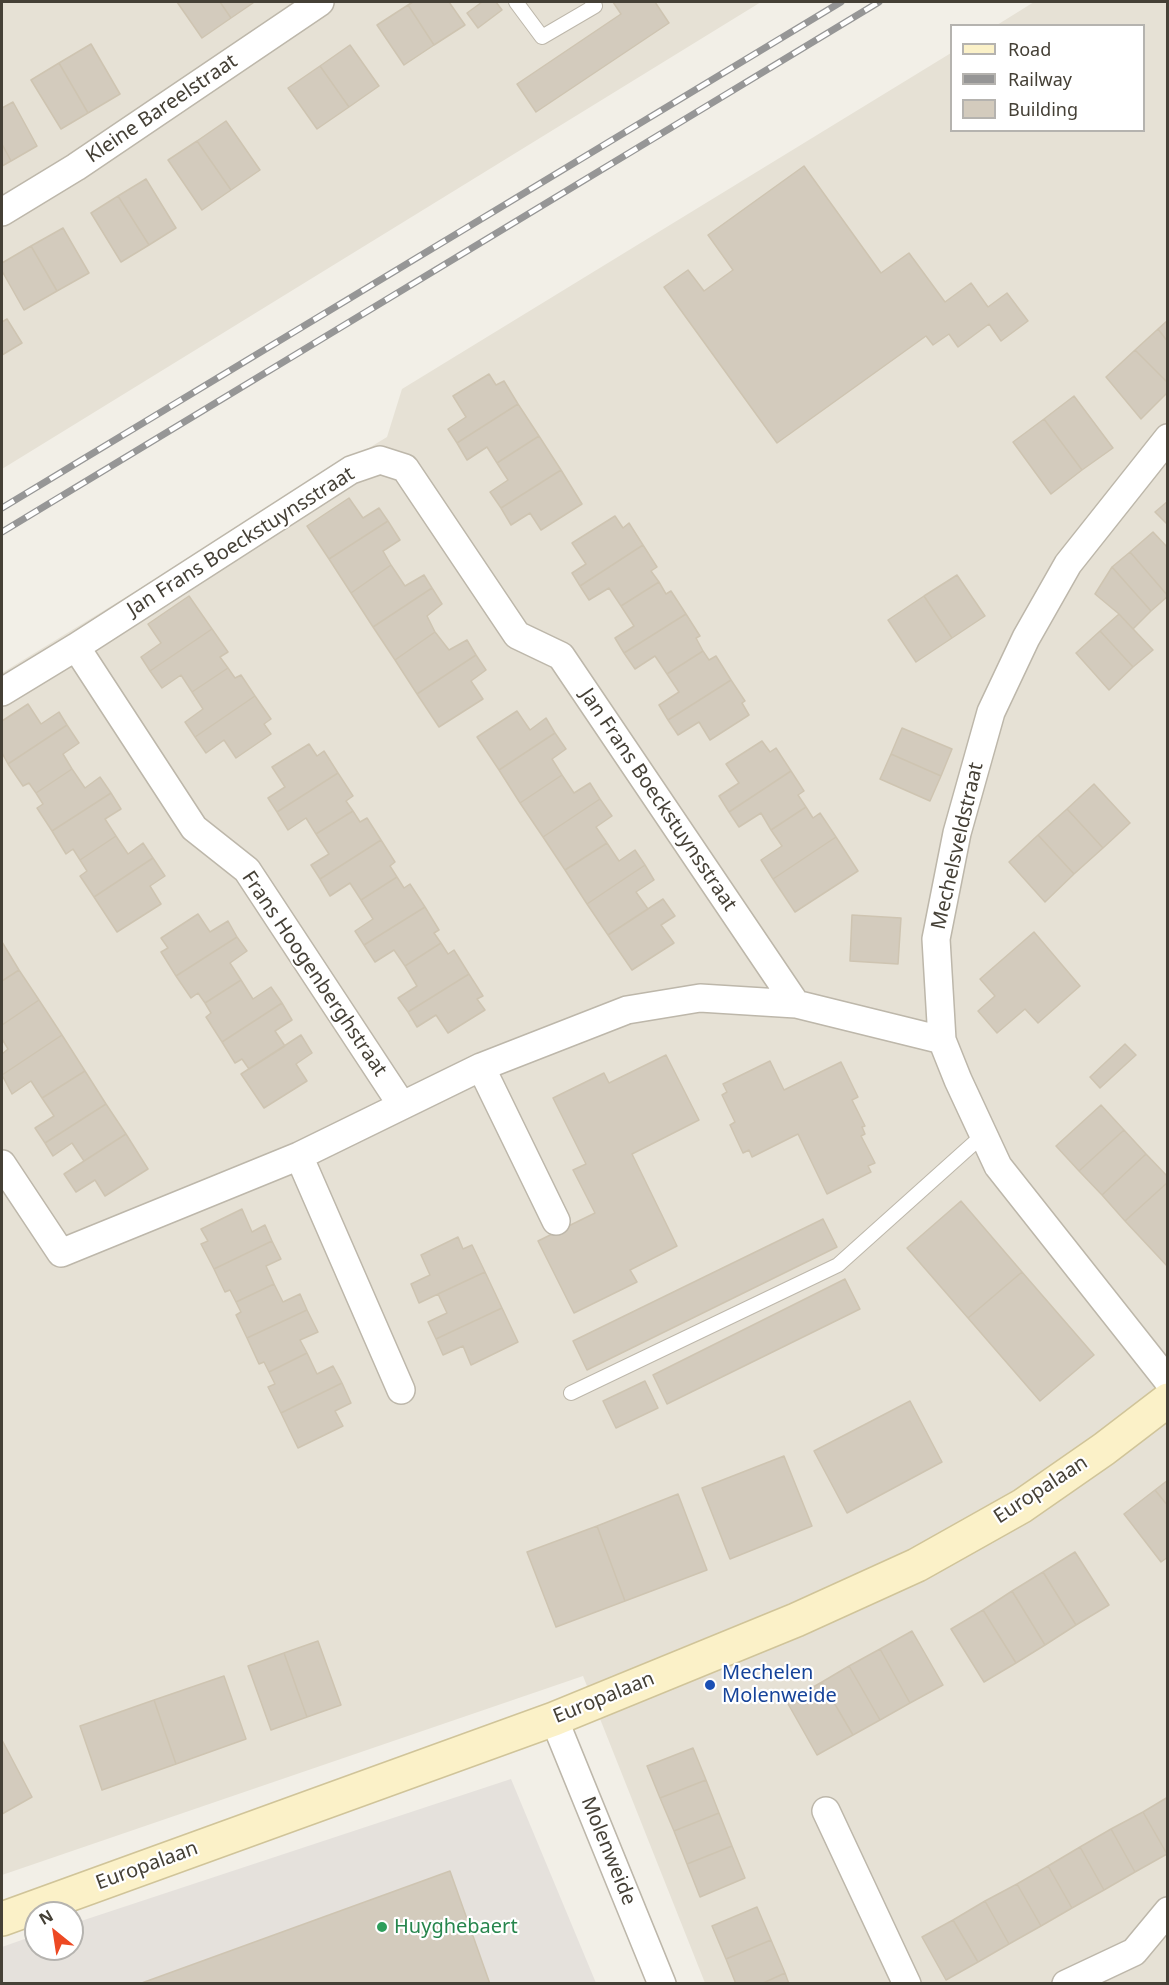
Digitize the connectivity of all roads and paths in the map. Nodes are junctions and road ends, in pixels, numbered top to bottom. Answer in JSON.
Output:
{"nodes":[{"id":1,"x":320,"y":2,"type":"edge"},
{"id":2,"x":516,"y":2,"type":"edge"},
{"id":3,"x":592,"y":2,"type":"edge"},
{"id":4,"x":2,"y":212,"type":"edge"},
{"id":5,"x":1167,"y":438,"type":"edge"},
{"id":6,"x":76,"y":647,"type":"junction"},
{"id":7,"x":2,"y":692,"type":"edge"},
{"id":8,"x":796,"y":1004,"type":"junction"},
{"id":9,"x":942,"y":1040,"type":"junction"},
{"id":10,"x":481,"y":1067,"type":"junction"},
{"id":11,"x":401,"y":1104,"type":"junction"},
{"id":12,"x":983,"y":1135,"type":"junction"},
{"id":13,"x":299,"y":1156,"type":"junction"},
{"id":14,"x":2,"y":1164,"type":"edge"},
{"id":15,"x":556,"y":1221,"type":"dead end"},
{"id":16,"x":1167,"y":1381,"type":"edge"},
{"id":17,"x":401,"y":1390,"type":"dead end"},
{"id":18,"x":571,"y":1393,"type":"dead end"},
{"id":19,"x":1167,"y":1400,"type":"edge"},
{"id":20,"x":554,"y":1719,"type":"junction"},
{"id":21,"x":826,"y":1811,"type":"dead end"},
{"id":22,"x":1167,"y":1911,"type":"edge"},
{"id":23,"x":2,"y":1918,"type":"edge"},
{"id":24,"x":662,"y":1983,"type":"edge"},
{"id":25,"x":907,"y":1983,"type":"edge"},
{"id":26,"x":1066,"y":1983,"type":"edge"}],
"edges":[{"from":1,"to":4,"type":"street","name":"Kleine Bareelstraat"},
{"from":2,"to":3,"type":"lane"},
{"from":5,"to":9,"type":"street","name":"Mechelsveldstraat"},
{"from":6,"to":7,"type":"street","name":"Jan Frans Boeckstuynsstraat"},
{"from":6,"to":8,"type":"street","name":"Jan Frans Boeckstuynsstraat"},
{"from":6,"to":11,"type":"street","name":"Frans Hoogenberghstraat"},
{"from":8,"to":9,"type":"street"},
{"from":8,"to":10,"type":"street"},
{"from":9,"to":12,"type":"street","name":"Mechelsveldstraat"},
{"from":10,"to":11,"type":"street"},
{"from":10,"to":15,"type":"street"},
{"from":11,"to":13,"type":"street"},
{"from":12,"to":16,"type":"street","name":"Mechelsveldstraat"},
{"from":12,"to":18,"type":"lane"},
{"from":13,"to":14,"type":"street"},
{"from":13,"to":17,"type":"street"},
{"from":19,"to":20,"type":"street","name":"Europalaan"},
{"from":20,"to":23,"type":"street","name":"Europalaan"},
{"from":20,"to":24,"type":"street","name":"Molenweide"},
{"from":21,"to":25,"type":"street"},
{"from":22,"to":26,"type":"street"}]}
